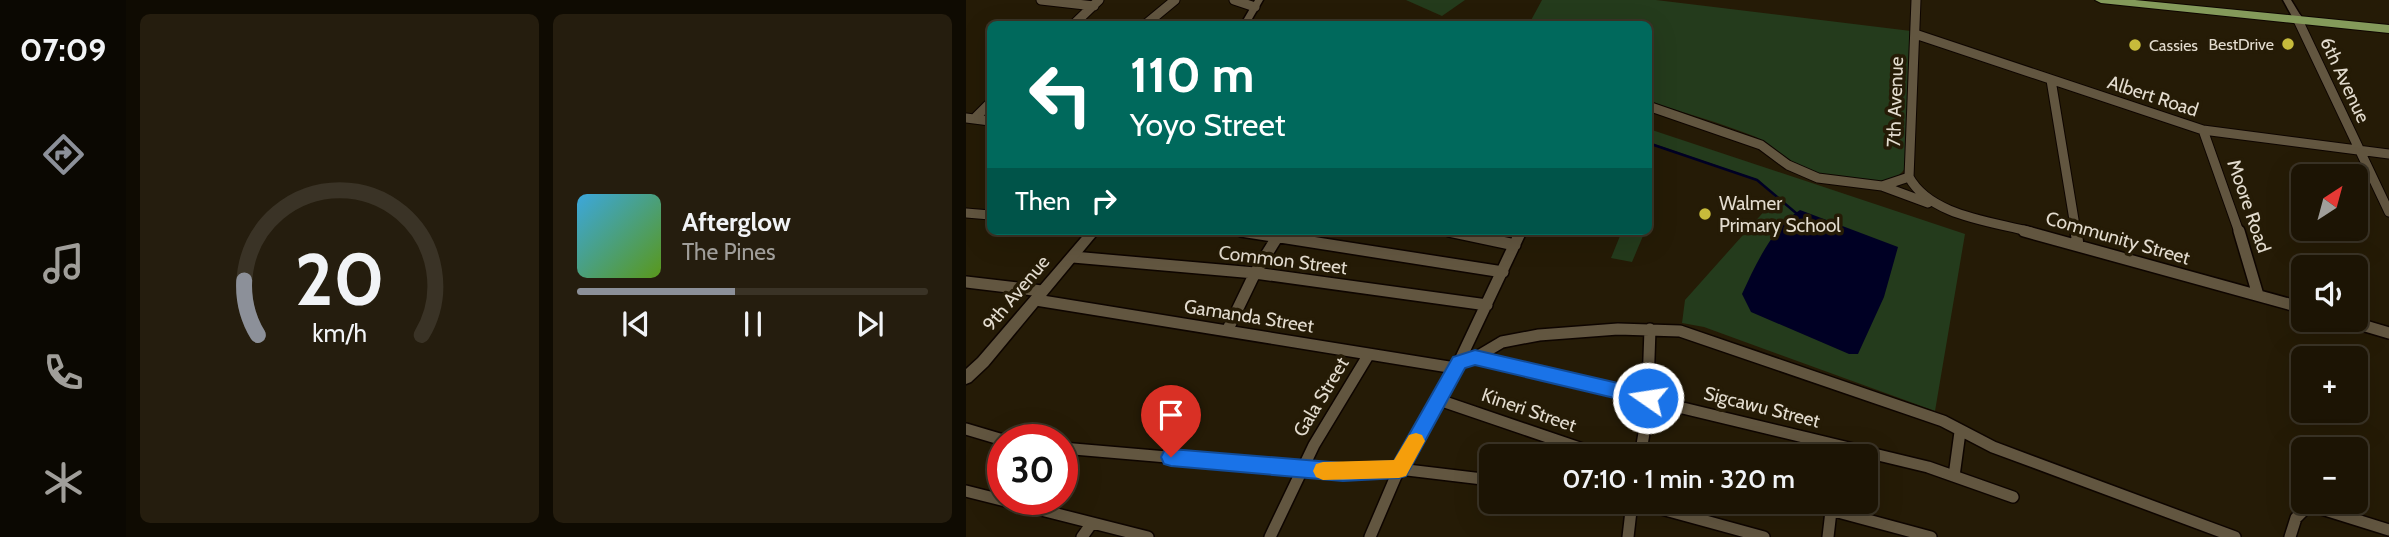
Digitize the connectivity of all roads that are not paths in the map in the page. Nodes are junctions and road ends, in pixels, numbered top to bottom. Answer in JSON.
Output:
{"nodes":[{"id":1,"x":1041,"y":0,"type":"edge"},
{"id":2,"x":1175,"y":0,"type":"edge"},
{"id":3,"x":1234,"y":0,"type":"edge"},
{"id":4,"x":1916,"y":0,"type":"edge"},
{"id":5,"x":2101,"y":0,"type":"edge"},
{"id":6,"x":2287,"y":0,"type":"edge"},
{"id":7,"x":1097,"y":3,"type":"edge"},
{"id":8,"x":1257,"y":4,"type":"edge"},
{"id":9,"x":2297,"y":18,"type":"junction"},
{"id":10,"x":1077,"y":21,"type":"edge"},
{"id":11,"x":1150,"y":21,"type":"edge"},
{"id":12,"x":1247,"y":21,"type":"edge"},
{"id":13,"x":2389,"y":29,"type":"edge"},
{"id":14,"x":1915,"y":34,"type":"junction"},
{"id":15,"x":2051,"y":80,"type":"junction"},
{"id":16,"x":987,"y":105,"type":"edge"},
{"id":17,"x":1652,"y":107,"type":"edge"},
{"id":18,"x":970,"y":118,"type":"edge"},
{"id":19,"x":2203,"y":130,"type":"junction"},
{"id":20,"x":2360,"y":150,"type":"junction"},
{"id":21,"x":2389,"y":154,"type":"edge"},
{"id":22,"x":1909,"y":177,"type":"junction"},
{"id":23,"x":1881,"y":186,"type":"junction"},
{"id":24,"x":2385,"y":198,"type":"edge"},
{"id":25,"x":1929,"y":201,"type":"junction"},
{"id":26,"x":2389,"y":212,"type":"edge"},
{"id":27,"x":966,"y":213,"type":"edge"},
{"id":28,"x":987,"y":215,"type":"edge"},
{"id":29,"x":1091,"y":235,"type":"edge"},
{"id":30,"x":1279,"y":235,"type":"edge"},
{"id":31,"x":1291,"y":235,"type":"edge"},
{"id":32,"x":1468,"y":235,"type":"edge"},
{"id":33,"x":1519,"y":235,"type":"edge"},
{"id":34,"x":1515,"y":245,"type":"junction"},
{"id":35,"x":2078,"y":245,"type":"junction"},
{"id":36,"x":1073,"y":257,"type":"junction"},
{"id":37,"x":1503,"y":272,"type":"junction"},
{"id":38,"x":1255,"y":273,"type":"junction"},
{"id":39,"x":966,"y":282,"type":"edge"},
{"id":40,"x":1039,"y":295,"type":"junction"},
{"id":41,"x":2258,"y":295,"type":"junction"},
{"id":42,"x":1487,"y":305,"type":"junction"},
{"id":43,"x":2291,"y":305,"type":"edge"},
{"id":44,"x":2368,"y":327,"type":"edge"},
{"id":45,"x":1650,"y":329,"type":"junction"},
{"id":46,"x":1228,"y":330,"type":"junction"},
{"id":47,"x":2389,"y":333,"type":"edge"},
{"id":48,"x":1370,"y":354,"type":"junction"},
{"id":49,"x":1475,"y":358,"type":"junction"},
{"id":50,"x":1457,"y":365,"type":"junction"},
{"id":51,"x":966,"y":378,"type":"edge"},
{"id":52,"x":1648,"y":398,"type":"junction"},
{"id":53,"x":1439,"y":400,"type":"junction"},
{"id":54,"x":966,"y":429,"type":"edge"},
{"id":55,"x":1960,"y":432,"type":"junction"},
{"id":56,"x":987,"y":435,"type":"edge"},
{"id":57,"x":1568,"y":444,"type":"edge"},
{"id":58,"x":1642,"y":444,"type":"edge"},
{"id":59,"x":1078,"y":450,"type":"edge"},
{"id":60,"x":1399,"y":469,"type":"junction"},
{"id":61,"x":1302,"y":470,"type":"junction"},
{"id":62,"x":1954,"y":476,"type":"junction"},
{"id":63,"x":1479,"y":479,"type":"edge"},
{"id":64,"x":966,"y":491,"type":"edge"},
{"id":65,"x":2012,"y":497,"type":"dead end"},
{"id":66,"x":1632,"y":514,"type":"edge"},
{"id":67,"x":1679,"y":514,"type":"edge"},
{"id":68,"x":1831,"y":514,"type":"edge"},
{"id":69,"x":1840,"y":514,"type":"edge"},
{"id":70,"x":1091,"y":523,"type":"junction"},
{"id":71,"x":2389,"y":530,"type":"edge"},
{"id":72,"x":1892,"y":532,"type":"edge"},
{"id":73,"x":1082,"y":537,"type":"edge"},
{"id":74,"x":1148,"y":537,"type":"edge"},
{"id":75,"x":1270,"y":537,"type":"edge"},
{"id":76,"x":1370,"y":537,"type":"edge"},
{"id":77,"x":1628,"y":537,"type":"edge"},
{"id":78,"x":1764,"y":537,"type":"edge"},
{"id":79,"x":1828,"y":537,"type":"edge"},
{"id":80,"x":1931,"y":537,"type":"edge"},
{"id":81,"x":2235,"y":537,"type":"edge"},
{"id":82,"x":2290,"y":537,"type":"edge"}],
"edges":[{"from":1,"to":7,"type":"street"},
{"from":2,"to":11,"type":"street"},
{"from":3,"to":8,"type":"street"},
{"from":4,"to":14,"type":"street","name":"7th Avenue"},
{"from":5,"to":9,"type":"main road"},
{"from":6,"to":9,"type":"street","name":"6th Avenue"},
{"from":7,"to":10,"type":"street"},
{"from":8,"to":12,"type":"street"},
{"from":9,"to":13,"type":"main road"},
{"from":9,"to":20,"type":"street","name":"6th Avenue"},
{"from":14,"to":15,"type":"street","name":"Albert Road"},
{"from":14,"to":22,"type":"street","name":"7th Avenue"},
{"from":15,"to":19,"type":"street","name":"Albert Road"},
{"from":15,"to":35,"type":"street"},
{"from":16,"to":18,"type":"street"},
{"from":17,"to":23,"type":"street"},
{"from":19,"to":20,"type":"street","name":"Albert Road"},
{"from":19,"to":41,"type":"street","name":"Moore Road"},
{"from":20,"to":21,"type":"street","name":"Albert Road"},
{"from":20,"to":24,"type":"street","name":"6th Avenue"},
{"from":22,"to":23,"type":"street"},
{"from":22,"to":25,"type":"street"},
{"from":23,"to":25,"type":"street","name":"Community Street"},
{"from":24,"to":26,"type":"street","name":"6th Avenue"},
{"from":25,"to":35,"type":"street","name":"Community Street"},
{"from":27,"to":28,"type":"street"},
{"from":29,"to":36,"type":"street","name":"9th Avenue"},
{"from":30,"to":38,"type":"street"},
{"from":31,"to":37,"type":"street"},
{"from":32,"to":34,"type":"street"},
{"from":33,"to":34,"type":"street"},
{"from":34,"to":37,"type":"street"},
{"from":35,"to":41,"type":"street","name":"Community Street"},
{"from":36,"to":38,"type":"street","name":"Common Street"},
{"from":36,"to":40,"type":"street","name":"9th Avenue"},
{"from":37,"to":42,"type":"street"},
{"from":38,"to":42,"type":"street","name":"Common Street"},
{"from":38,"to":46,"type":"street"},
{"from":39,"to":40,"type":"street","name":"Gamanda Street"},
{"from":40,"to":46,"type":"street","name":"Gamanda Street"},
{"from":40,"to":51,"type":"street","name":"9th Avenue"},
{"from":41,"to":43,"type":"street","name":"Community Street"},
{"from":42,"to":50,"type":"street"},
{"from":44,"to":47,"type":"street"},
{"from":45,"to":49,"type":"street"},
{"from":45,"to":52,"type":"street"},
{"from":45,"to":55,"type":"street"},
{"from":46,"to":48,"type":"street","name":"Gamanda Street"},
{"from":48,"to":50,"type":"street","name":"Gamanda Street"},
{"from":48,"to":61,"type":"street","name":"Gala Street"},
{"from":49,"to":50,"type":"street","name":"Sigcawu Street"},
{"from":49,"to":52,"type":"street","name":"Sigcawu Street"},
{"from":50,"to":53,"type":"street"},
{"from":52,"to":58,"type":"street"},
{"from":52,"to":62,"type":"street","name":"Sigcawu Street"},
{"from":53,"to":57,"type":"street","name":"Kineri Street"},
{"from":53,"to":60,"type":"street"},
{"from":54,"to":56,"type":"street"},
{"from":55,"to":62,"type":"street"},
{"from":55,"to":81,"type":"street"},
{"from":59,"to":61,"type":"street"},
{"from":60,"to":61,"type":"street"},
{"from":60,"to":63,"type":"street"},
{"from":60,"to":76,"type":"street"},
{"from":61,"to":75,"type":"street","name":"Gala Street"},
{"from":62,"to":65,"type":"street","name":"Sigcawu Street"},
{"from":64,"to":70,"type":"street"},
{"from":66,"to":77,"type":"street"},
{"from":67,"to":78,"type":"street"},
{"from":68,"to":79,"type":"street"},
{"from":69,"to":72,"type":"street"},
{"from":70,"to":73,"type":"street"},
{"from":70,"to":74,"type":"street"},
{"from":71,"to":82,"type":"street"},
{"from":72,"to":80,"type":"street"}]}
